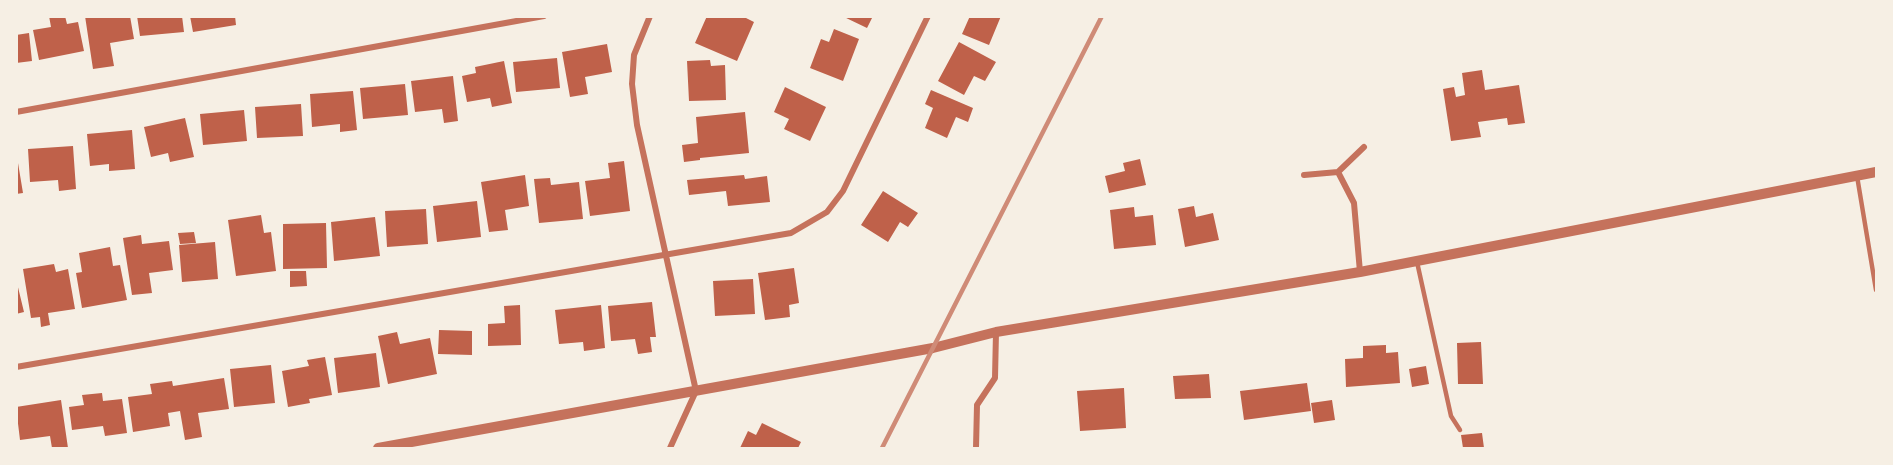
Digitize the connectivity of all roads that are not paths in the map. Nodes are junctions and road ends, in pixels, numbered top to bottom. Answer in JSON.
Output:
{"nodes":[{"id":1,"x":544,"y":16,"type":"edge"},
{"id":2,"x":650,"y":16,"type":"edge"},
{"id":3,"x":928,"y":16,"type":"edge"},
{"id":4,"x":16,"y":112,"type":"edge"},
{"id":5,"x":1364,"y":147,"type":"dead end"},
{"id":6,"x":1338,"y":172,"type":"junction"},
{"id":7,"x":1876,"y":172,"type":"edge"},
{"id":8,"x":1304,"y":175,"type":"dead end"},
{"id":9,"x":1857,"y":176,"type":"junction"},
{"id":10,"x":664,"y":255,"type":"junction"},
{"id":11,"x":1416,"y":261,"type":"junction"},
{"id":12,"x":1360,"y":272,"type":"junction"},
{"id":13,"x":1876,"y":290,"type":"edge"},
{"id":14,"x":996,"y":332,"type":"junction"},
{"id":15,"x":16,"y":367,"type":"edge"},
{"id":16,"x":696,"y":391,"type":"junction"},
{"id":17,"x":1460,"y":430,"type":"dead end"},
{"id":18,"x":378,"y":448,"type":"edge"},
{"id":19,"x":670,"y":448,"type":"edge"},
{"id":20,"x":976,"y":448,"type":"edge"}],
"edges":[{"from":1,"to":4,"type":"street"},
{"from":2,"to":10,"type":"street"},
{"from":3,"to":10,"type":"street"},
{"from":5,"to":6,"type":"street"},
{"from":6,"to":8,"type":"street"},
{"from":6,"to":12,"type":"street"},
{"from":7,"to":9,"type":"street"},
{"from":9,"to":11,"type":"street"},
{"from":9,"to":13,"type":"lane"},
{"from":10,"to":15,"type":"street"},
{"from":10,"to":16,"type":"street"},
{"from":11,"to":12,"type":"street"},
{"from":11,"to":17,"type":"lane"},
{"from":12,"to":14,"type":"street"},
{"from":14,"to":16,"type":"street"},
{"from":14,"to":20,"type":"street"},
{"from":16,"to":18,"type":"street"},
{"from":16,"to":19,"type":"street"}]}
